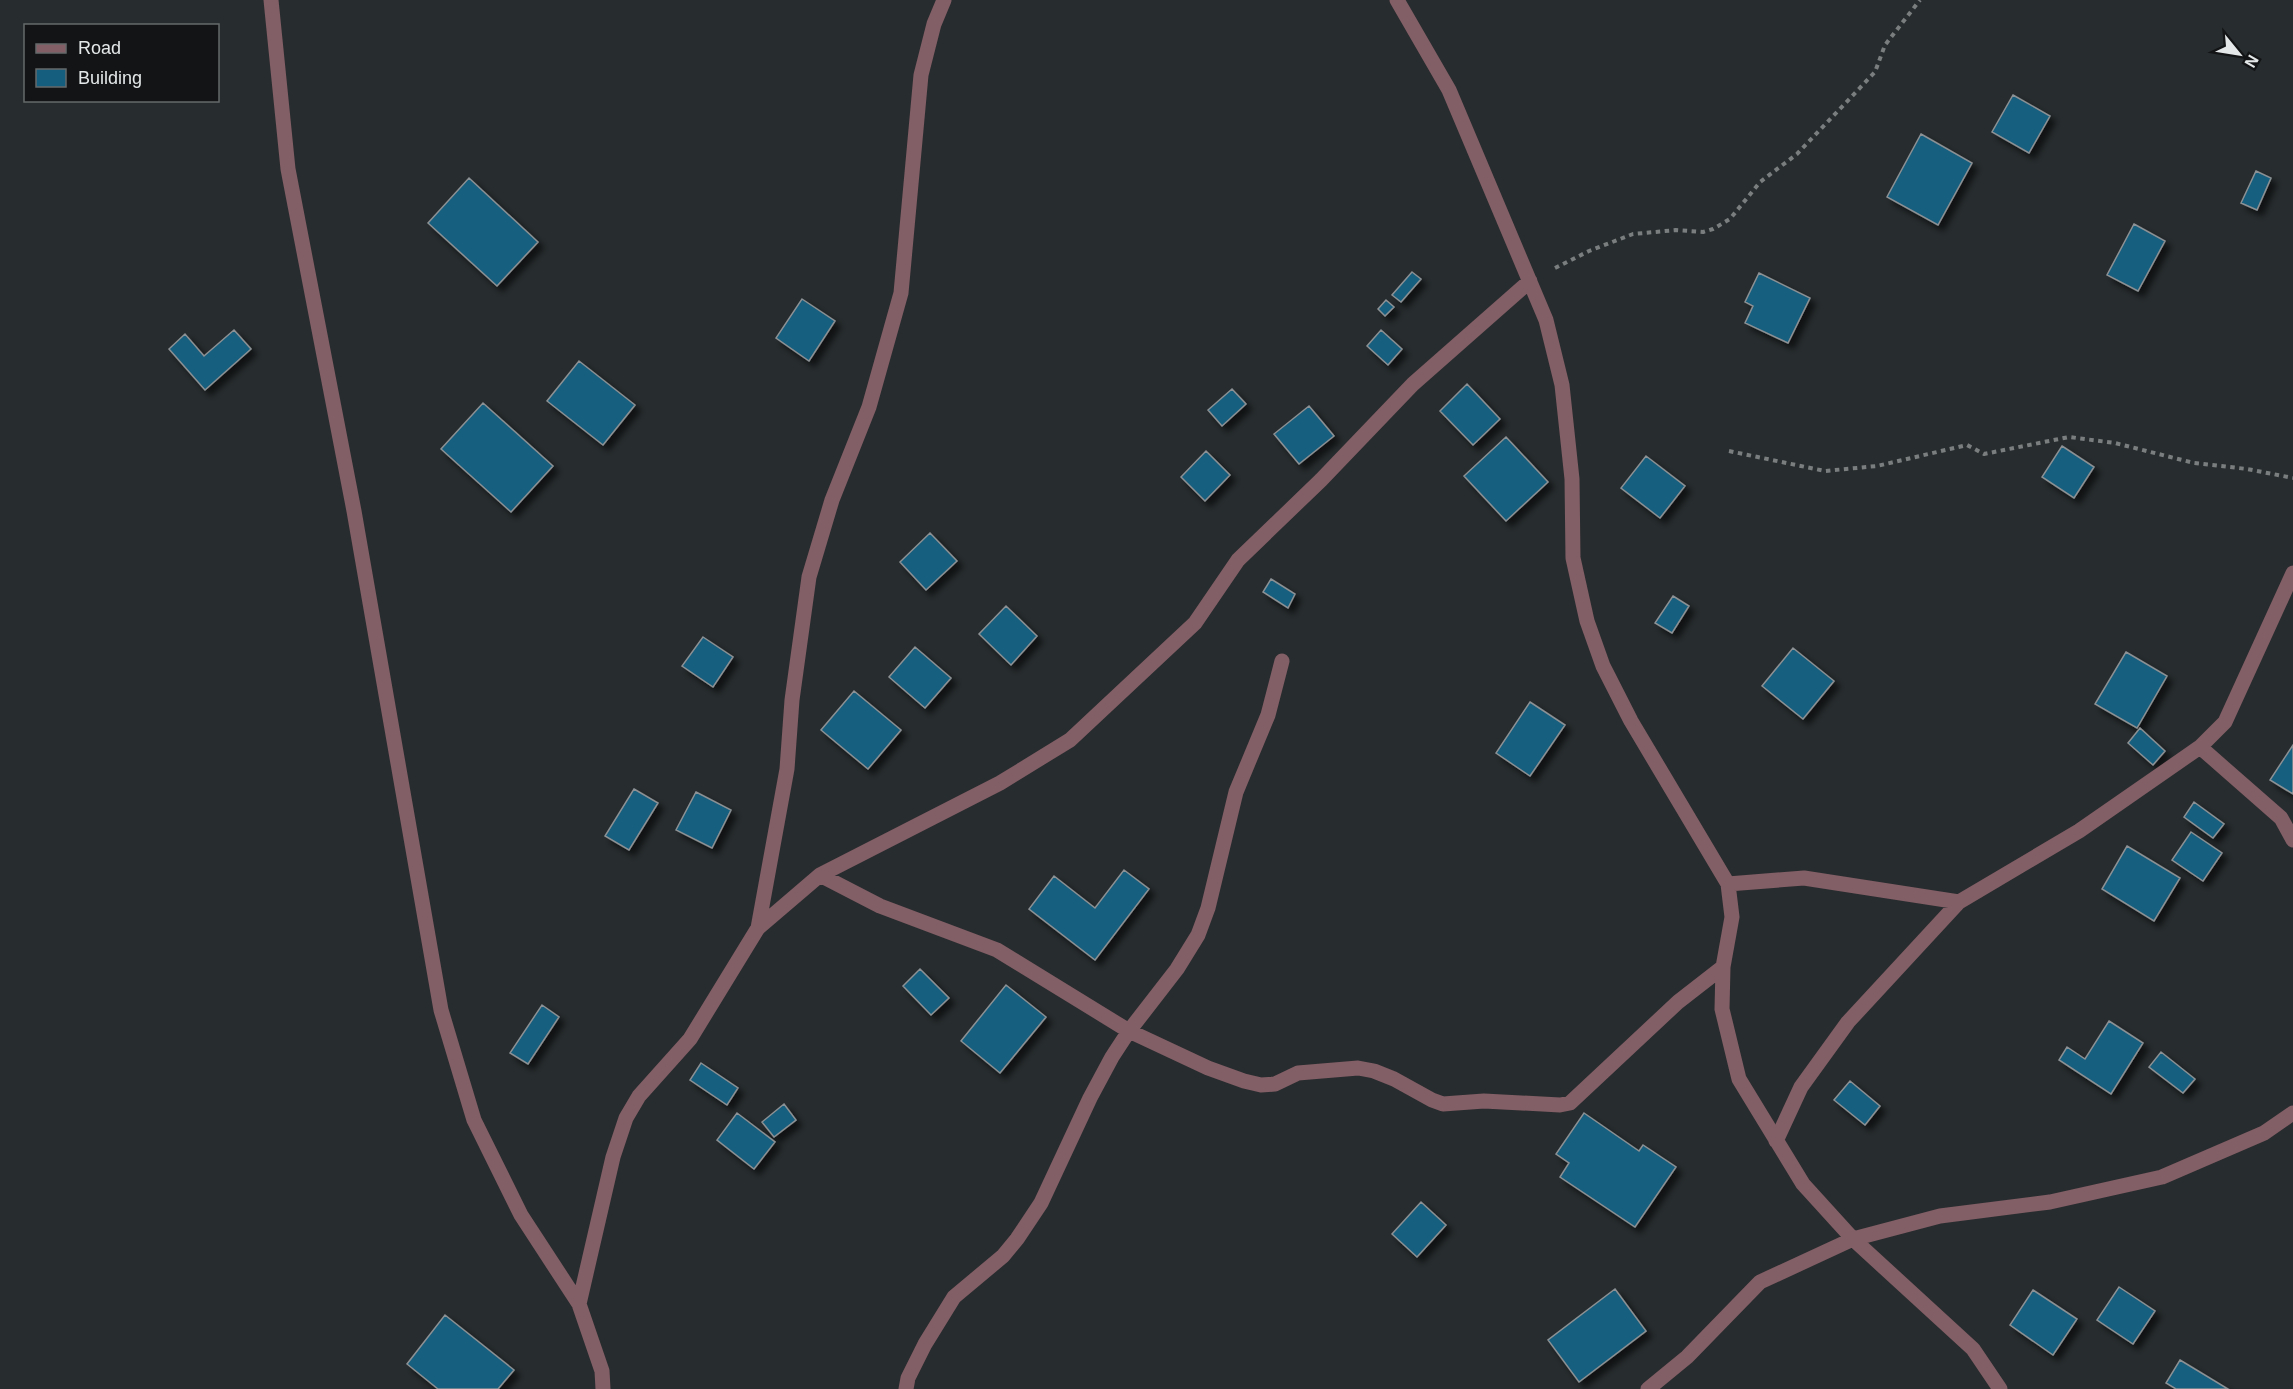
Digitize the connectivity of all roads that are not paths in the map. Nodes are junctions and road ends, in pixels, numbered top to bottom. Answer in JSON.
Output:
{"nodes":[{"id":1,"x":271,"y":0,"type":"edge"},
{"id":2,"x":944,"y":0,"type":"edge"},
{"id":3,"x":1397,"y":0,"type":"edge"},
{"id":4,"x":1530,"y":281,"type":"junction"},
{"id":5,"x":2293,"y":573,"type":"edge"},
{"id":6,"x":1282,"y":661,"type":"dead end"},
{"id":7,"x":2200,"y":747,"type":"junction"},
{"id":8,"x":2293,"y":840,"type":"edge"},
{"id":9,"x":820,"y":875,"type":"junction"},
{"id":10,"x":1728,"y":884,"type":"junction"},
{"id":11,"x":1959,"y":902,"type":"junction"},
{"id":12,"x":758,"y":928,"type":"junction"},
{"id":13,"x":1724,"y":968,"type":"junction"},
{"id":14,"x":1129,"y":1031,"type":"junction"},
{"id":15,"x":2293,"y":1113,"type":"edge"},
{"id":16,"x":1776,"y":1141,"type":"junction"},
{"id":17,"x":1853,"y":1239,"type":"junction"},
{"id":18,"x":579,"y":1304,"type":"junction"},
{"id":19,"x":603,"y":1389,"type":"edge"},
{"id":20,"x":906,"y":1389,"type":"edge"},
{"id":21,"x":1648,"y":1389,"type":"edge"},
{"id":22,"x":2000,"y":1389,"type":"edge"}],
"edges":[{"from":1,"to":18,"type":"street"},
{"from":2,"to":12,"type":"street"},
{"from":3,"to":4,"type":"street"},
{"from":4,"to":9,"type":"street"},
{"from":4,"to":10,"type":"street"},
{"from":5,"to":7,"type":"street"},
{"from":6,"to":14,"type":"street"},
{"from":7,"to":8,"type":"street"},
{"from":7,"to":11,"type":"street"},
{"from":9,"to":12,"type":"street"},
{"from":9,"to":14,"type":"street"},
{"from":10,"to":11,"type":"street"},
{"from":10,"to":13,"type":"street"},
{"from":11,"to":16,"type":"street"},
{"from":12,"to":18,"type":"street"},
{"from":13,"to":14,"type":"street"},
{"from":13,"to":16,"type":"street"},
{"from":14,"to":20,"type":"street"},
{"from":15,"to":17,"type":"street"},
{"from":16,"to":17,"type":"street"},
{"from":17,"to":21,"type":"street"},
{"from":17,"to":22,"type":"street"},
{"from":18,"to":19,"type":"street"}]}
